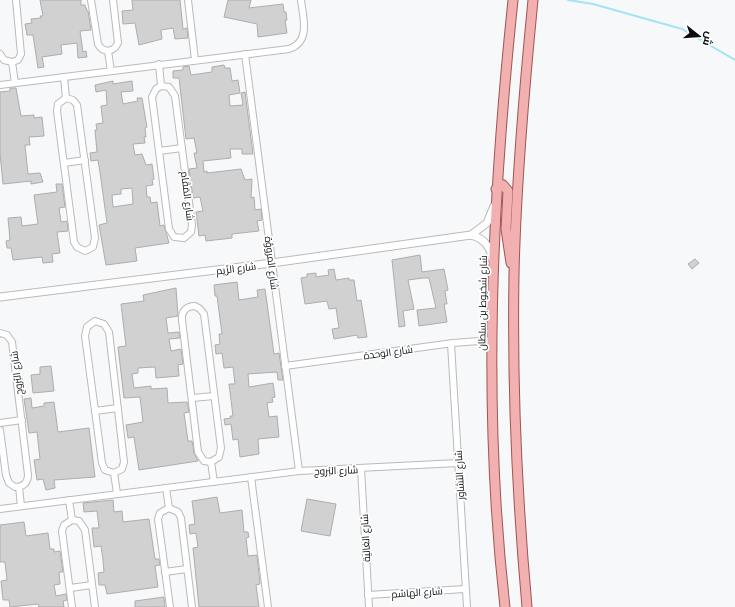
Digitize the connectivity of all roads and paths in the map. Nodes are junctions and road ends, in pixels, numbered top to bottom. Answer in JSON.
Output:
{"nodes":[{"id":1,"x":16,"y":0,"type":"edge"},
{"id":2,"x":91,"y":0,"type":"edge"},
{"id":3,"x":113,"y":0,"type":"edge"},
{"id":4,"x":188,"y":0,"type":"edge"},
{"id":5,"x":301,"y":0,"type":"edge"},
{"id":6,"x":513,"y":0,"type":"edge"},
{"id":7,"x":533,"y":0,"type":"edge"},
{"id":8,"x":108,"y":51,"type":"junction"},
{"id":9,"x":0,"y":54,"type":"edge"},
{"id":10,"x":245,"y":54,"type":"junction"},
{"id":11,"x":195,"y":60,"type":"junction"},
{"id":12,"x":12,"y":62,"type":"junction"},
{"id":13,"x":159,"y":64,"type":"junction"},
{"id":14,"x":111,"y":71,"type":"junction"},
{"id":15,"x":64,"y":77,"type":"junction"},
{"id":16,"x":15,"y":83,"type":"junction"},
{"id":17,"x":0,"y":85,"type":"edge"},
{"id":18,"x":162,"y":86,"type":"junction"},
{"id":19,"x":66,"y":98,"type":"junction"},
{"id":20,"x":182,"y":148,"type":"junction"},
{"id":21,"x":159,"y":151,"type":"junction"},
{"id":22,"x":85,"y":160,"type":"junction"},
{"id":23,"x":64,"y":163,"type":"junction"},
{"id":24,"x":496,"y":193,"type":"junction"},
{"id":25,"x":471,"y":235,"type":"junction"},
{"id":26,"x":272,"y":263,"type":"junction"},
{"id":27,"x":493,"y":264,"type":"junction"},
{"id":28,"x":514,"y":274,"type":"junction"},
{"id":29,"x":0,"y":298,"type":"edge"},
{"id":30,"x":0,"y":333,"type":"edge"},
{"id":31,"x":492,"y":340,"type":"junction"},
{"id":32,"x":450,"y":344,"type":"junction"},
{"id":33,"x":285,"y":366,"type":"junction"},
{"id":34,"x":214,"y":396,"type":"junction"},
{"id":35,"x":192,"y":398,"type":"junction"},
{"id":36,"x":118,"y":408,"type":"junction"},
{"id":37,"x":95,"y":411,"type":"junction"},
{"id":38,"x":22,"y":420,"type":"junction"},
{"id":39,"x":0,"y":423,"type":"edge"},
{"id":40,"x":0,"y":430,"type":"edge"},
{"id":41,"x":211,"y":462,"type":"junction"},
{"id":42,"x":458,"y":463,"type":"junction"},
{"id":43,"x":361,"y":469,"type":"junction"},
{"id":44,"x":299,"y":471,"type":"junction"},
{"id":45,"x":114,"y":473,"type":"junction"},
{"id":46,"x":251,"y":477,"type":"junction"},
{"id":47,"x":214,"y":482,"type":"junction"},
{"id":48,"x":19,"y":487,"type":"junction"},
{"id":49,"x":166,"y":488,"type":"junction"},
{"id":50,"x":118,"y":493,"type":"junction"},
{"id":51,"x":69,"y":500,"type":"junction"},
{"id":52,"x":21,"y":506,"type":"junction"},
{"id":53,"x":169,"y":508,"type":"junction"},
{"id":54,"x":0,"y":509,"type":"edge"},
{"id":55,"x":72,"y":520,"type":"junction"},
{"id":56,"x":188,"y":569,"type":"junction"},
{"id":57,"x":165,"y":572,"type":"junction"},
{"id":58,"x":92,"y":585,"type":"junction"},
{"id":59,"x":70,"y":588,"type":"junction"},
{"id":60,"x":465,"y":589,"type":"junction"},
{"id":61,"x":368,"y":595,"type":"junction"},
{"id":62,"x":72,"y":607,"type":"edge"},
{"id":63,"x":95,"y":607,"type":"edge"},
{"id":64,"x":170,"y":607,"type":"edge"},
{"id":65,"x":192,"y":607,"type":"edge"},
{"id":66,"x":268,"y":607,"type":"edge"},
{"id":67,"x":369,"y":607,"type":"edge"},
{"id":68,"x":467,"y":607,"type":"edge"},
{"id":69,"x":505,"y":607,"type":"edge"},
{"id":70,"x":527,"y":607,"type":"edge"}],
"edges":[{"from":1,"to":12,"type":"street"},
{"from":2,"to":8,"type":"street"},
{"from":3,"to":8,"type":"street"},
{"from":4,"to":11,"type":"street"},
{"from":5,"to":10,"type":"street"},
{"from":6,"to":24,"type":"main road","name":"شارع شخبوط بن سلطان"},
{"from":7,"to":28,"type":"main road"},
{"from":8,"to":14,"type":"street"},
{"from":9,"to":12,"type":"street"},
{"from":10,"to":11,"type":"street"},
{"from":10,"to":26,"type":"street","name":"شارع المروؤة"},
{"from":11,"to":13,"type":"street"},
{"from":12,"to":16,"type":"street"},
{"from":13,"to":14,"type":"street"},
{"from":13,"to":18,"type":"street"},
{"from":14,"to":15,"type":"street"},
{"from":15,"to":16,"type":"street"},
{"from":15,"to":19,"type":"street"},
{"from":16,"to":17,"type":"street"},
{"from":18,"to":20,"type":"street","name":"شارع المَقَام"},
{"from":18,"to":21,"type":"street","name":"شارع المَقَام"},
{"from":19,"to":22,"type":"street"},
{"from":19,"to":23,"type":"street"},
{"from":20,"to":21,"type":"street"},
{"from":20,"to":21,"type":"street","name":"شارع المَقَام"},
{"from":22,"to":23,"type":"street"},
{"from":22,"to":23,"type":"street"},
{"from":24,"to":25,"type":"street","name":"شارع الرِّيم"},
{"from":24,"to":27,"type":"main road","name":"شارع شخبوط بن سلطان"},
{"from":24,"to":28,"type":"main road"},
{"from":25,"to":26,"type":"street","name":"شارع الرِّيم"},
{"from":25,"to":27,"type":"street"},
{"from":26,"to":29,"type":"street","name":"شارع الرِّيم"},
{"from":26,"to":33,"type":"street","name":"شارع المروؤة"},
{"from":27,"to":31,"type":"main road","name":"شارع شخبوط بن سلطان"},
{"from":28,"to":70,"type":"main road"},
{"from":30,"to":38,"type":"street","name":"شارع البُروج"},
{"from":31,"to":32,"type":"street","name":"شارع الوَحدة"},
{"from":31,"to":69,"type":"main road","name":"شارع شخبوط بن سلطان"},
{"from":32,"to":33,"type":"street","name":"شارع الوَحدة"},
{"from":32,"to":42,"type":"street","name":"شارع التشاور"},
{"from":33,"to":44,"type":"street","name":"شارع المروؤة"},
{"from":34,"to":35,"type":"street"},
{"from":34,"to":35,"type":"street"},
{"from":34,"to":41,"type":"street"},
{"from":35,"to":41,"type":"street"},
{"from":36,"to":37,"type":"street"},
{"from":36,"to":37,"type":"street"},
{"from":36,"to":45,"type":"street"},
{"from":37,"to":45,"type":"street"},
{"from":38,"to":39,"type":"street"},
{"from":38,"to":48,"type":"street","name":"شارع البُروج"},
{"from":40,"to":48,"type":"street"},
{"from":41,"to":47,"type":"street"},
{"from":42,"to":43,"type":"street","name":"شارع البُروج"},
{"from":42,"to":60,"type":"street","name":"شارع التشاور"},
{"from":43,"to":44,"type":"street","name":"شارع البُروج"},
{"from":43,"to":61,"type":"street","name":"شارع الغالية"},
{"from":44,"to":46,"type":"street","name":"شارع البُروج"},
{"from":45,"to":50,"type":"street"},
{"from":46,"to":47,"type":"street","name":"شارع البُروج"},
{"from":46,"to":66,"type":"street"},
{"from":47,"to":49,"type":"street","name":"شارع البُروج"},
{"from":48,"to":52,"type":"street"},
{"from":49,"to":50,"type":"street","name":"شارع البُروج"},
{"from":49,"to":53,"type":"street"},
{"from":50,"to":51,"type":"street","name":"شارع البُروج"},
{"from":51,"to":52,"type":"street","name":"شارع البُروج"},
{"from":51,"to":55,"type":"street"},
{"from":52,"to":54,"type":"street","name":"شارع البُروج"},
{"from":53,"to":56,"type":"street"},
{"from":53,"to":57,"type":"street"},
{"from":55,"to":58,"type":"street"},
{"from":55,"to":59,"type":"street"},
{"from":56,"to":57,"type":"street"},
{"from":56,"to":65,"type":"street"},
{"from":57,"to":64,"type":"street"},
{"from":58,"to":59,"type":"street"},
{"from":58,"to":63,"type":"street"},
{"from":59,"to":62,"type":"street"},
{"from":60,"to":61,"type":"street","name":"شارع الهاشم"},
{"from":60,"to":68,"type":"street","name":"شارع التشاور"},
{"from":61,"to":67,"type":"street","name":"شارع الغالية"}]}
